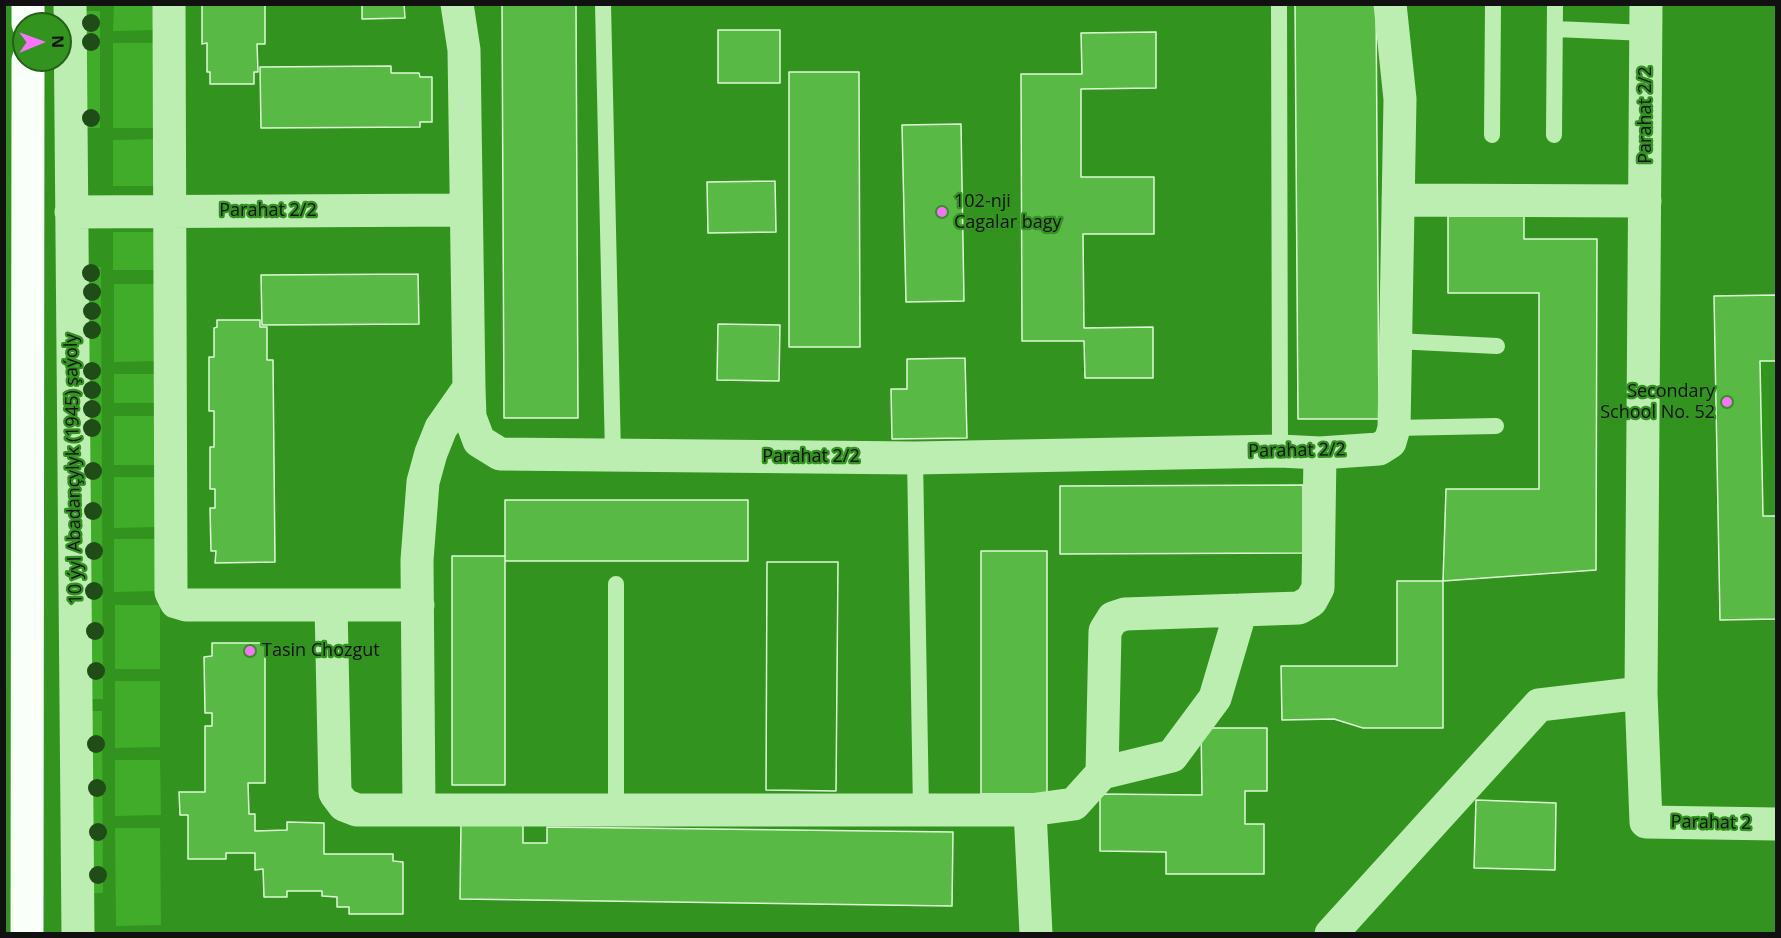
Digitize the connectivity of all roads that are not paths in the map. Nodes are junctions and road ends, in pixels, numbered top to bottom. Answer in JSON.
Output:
{"nodes":[{"id":1,"x":70,"y":4,"type":"edge"},
{"id":2,"x":169,"y":4,"type":"edge"},
{"id":3,"x":457,"y":4,"type":"edge"},
{"id":4,"x":603,"y":4,"type":"edge"},
{"id":5,"x":1279,"y":4,"type":"edge"},
{"id":6,"x":1390,"y":4,"type":"edge"},
{"id":7,"x":1493,"y":4,"type":"edge"},
{"id":8,"x":1556,"y":4,"type":"edge"},
{"id":9,"x":1646,"y":19,"type":"edge"},
{"id":10,"x":1556,"y":29,"type":"junction"},
{"id":11,"x":28,"y":72,"type":"edge"},
{"id":12,"x":1492,"y":135,"type":"dead end"},
{"id":13,"x":1554,"y":135,"type":"dead end"},
{"id":14,"x":1398,"y":200,"type":"junction"},
{"id":15,"x":1645,"y":201,"type":"junction"},
{"id":16,"x":465,"y":210,"type":"junction"},
{"id":17,"x":171,"y":211,"type":"junction"},
{"id":18,"x":71,"y":212,"type":"junction"},
{"id":19,"x":1396,"y":341,"type":"junction"},
{"id":20,"x":1497,"y":346,"type":"dead end"},
{"id":21,"x":469,"y":388,"type":"junction"},
{"id":22,"x":1496,"y":426,"type":"dead end"},
{"id":23,"x":1387,"y":438,"type":"junction"},
{"id":24,"x":1280,"y":451,"type":"junction"},
{"id":25,"x":1320,"y":453,"type":"junction"},
{"id":26,"x":614,"y":455,"type":"junction"},
{"id":27,"x":915,"y":458,"type":"junction"},
{"id":28,"x":616,"y":584,"type":"dead end"},
{"id":29,"x":331,"y":605,"type":"junction"},
{"id":30,"x":418,"y":605,"type":"junction"},
{"id":31,"x":1241,"y":610,"type":"junction"},
{"id":32,"x":1641,"y":693,"type":"junction"},
{"id":33,"x":1102,"y":773,"type":"junction"},
{"id":34,"x":419,"y":810,"type":"junction"},
{"id":35,"x":1030,"y":810,"type":"junction"},
{"id":36,"x":616,"y":811,"type":"junction"},
{"id":37,"x":921,"y":811,"type":"junction"},
{"id":38,"x":1646,"y":822,"type":"joint"},
{"id":39,"x":1776,"y":824,"type":"edge"},
{"id":40,"x":27,"y":933,"type":"edge"},
{"id":41,"x":78,"y":933,"type":"edge"},
{"id":42,"x":1035,"y":933,"type":"edge"},
{"id":43,"x":1331,"y":933,"type":"edge"}],
"edges":[{"from":1,"to":18,"type":"street","name":"10 ýyl Abadançylyk (1945) şaýoly"},
{"from":2,"to":17,"type":"street"},
{"from":3,"to":16,"type":"street","name":"Parahat 2/2"},
{"from":4,"to":26,"type":"lane"},
{"from":5,"to":24,"type":"lane"},
{"from":6,"to":14,"type":"street"},
{"from":7,"to":12,"type":"lane"},
{"from":8,"to":10,"type":"lane"},
{"from":9,"to":10,"type":"lane"},
{"from":9,"to":15,"type":"street","name":"Parahat 2/2"},
{"from":10,"to":13,"type":"lane"},
{"from":11,"to":40,"type":"main road"},
{"from":14,"to":15,"type":"street"},
{"from":14,"to":19,"type":"street"},
{"from":15,"to":32,"type":"street","name":"Parahat 2/2"},
{"from":16,"to":17,"type":"street","name":"Parahat 2/2"},
{"from":16,"to":21,"type":"street","name":"Parahat 2/2"},
{"from":17,"to":18,"type":"street","name":"Parahat 2/2"},
{"from":17,"to":29,"type":"street"},
{"from":18,"to":41,"type":"street","name":"10 ýyl Abadançylyk (1945) şaýoly"},
{"from":19,"to":20,"type":"lane"},
{"from":19,"to":23,"type":"street"},
{"from":21,"to":26,"type":"street","name":"Parahat 2/2"},
{"from":21,"to":30,"type":"street"},
{"from":22,"to":23,"type":"lane"},
{"from":23,"to":25,"type":"street","name":"Parahat 2/2"},
{"from":24,"to":25,"type":"street","name":"Parahat 2/2"},
{"from":24,"to":27,"type":"street","name":"Parahat 2/2"},
{"from":25,"to":31,"type":"street"},
{"from":26,"to":27,"type":"street","name":"Parahat 2/2"},
{"from":27,"to":37,"type":"lane"},
{"from":28,"to":36,"type":"lane"},
{"from":29,"to":30,"type":"street"},
{"from":29,"to":34,"type":"street"},
{"from":30,"to":34,"type":"street"},
{"from":31,"to":33,"type":"street"},
{"from":31,"to":33,"type":"street"},
{"from":32,"to":38,"type":"street","name":"Parahat 2/2"},
{"from":32,"to":43,"type":"street"},
{"from":33,"to":35,"type":"street"},
{"from":34,"to":36,"type":"street"},
{"from":35,"to":37,"type":"street"},
{"from":35,"to":42,"type":"street"},
{"from":36,"to":37,"type":"street"},
{"from":38,"to":39,"type":"street","name":"Parahat 2"}]}
